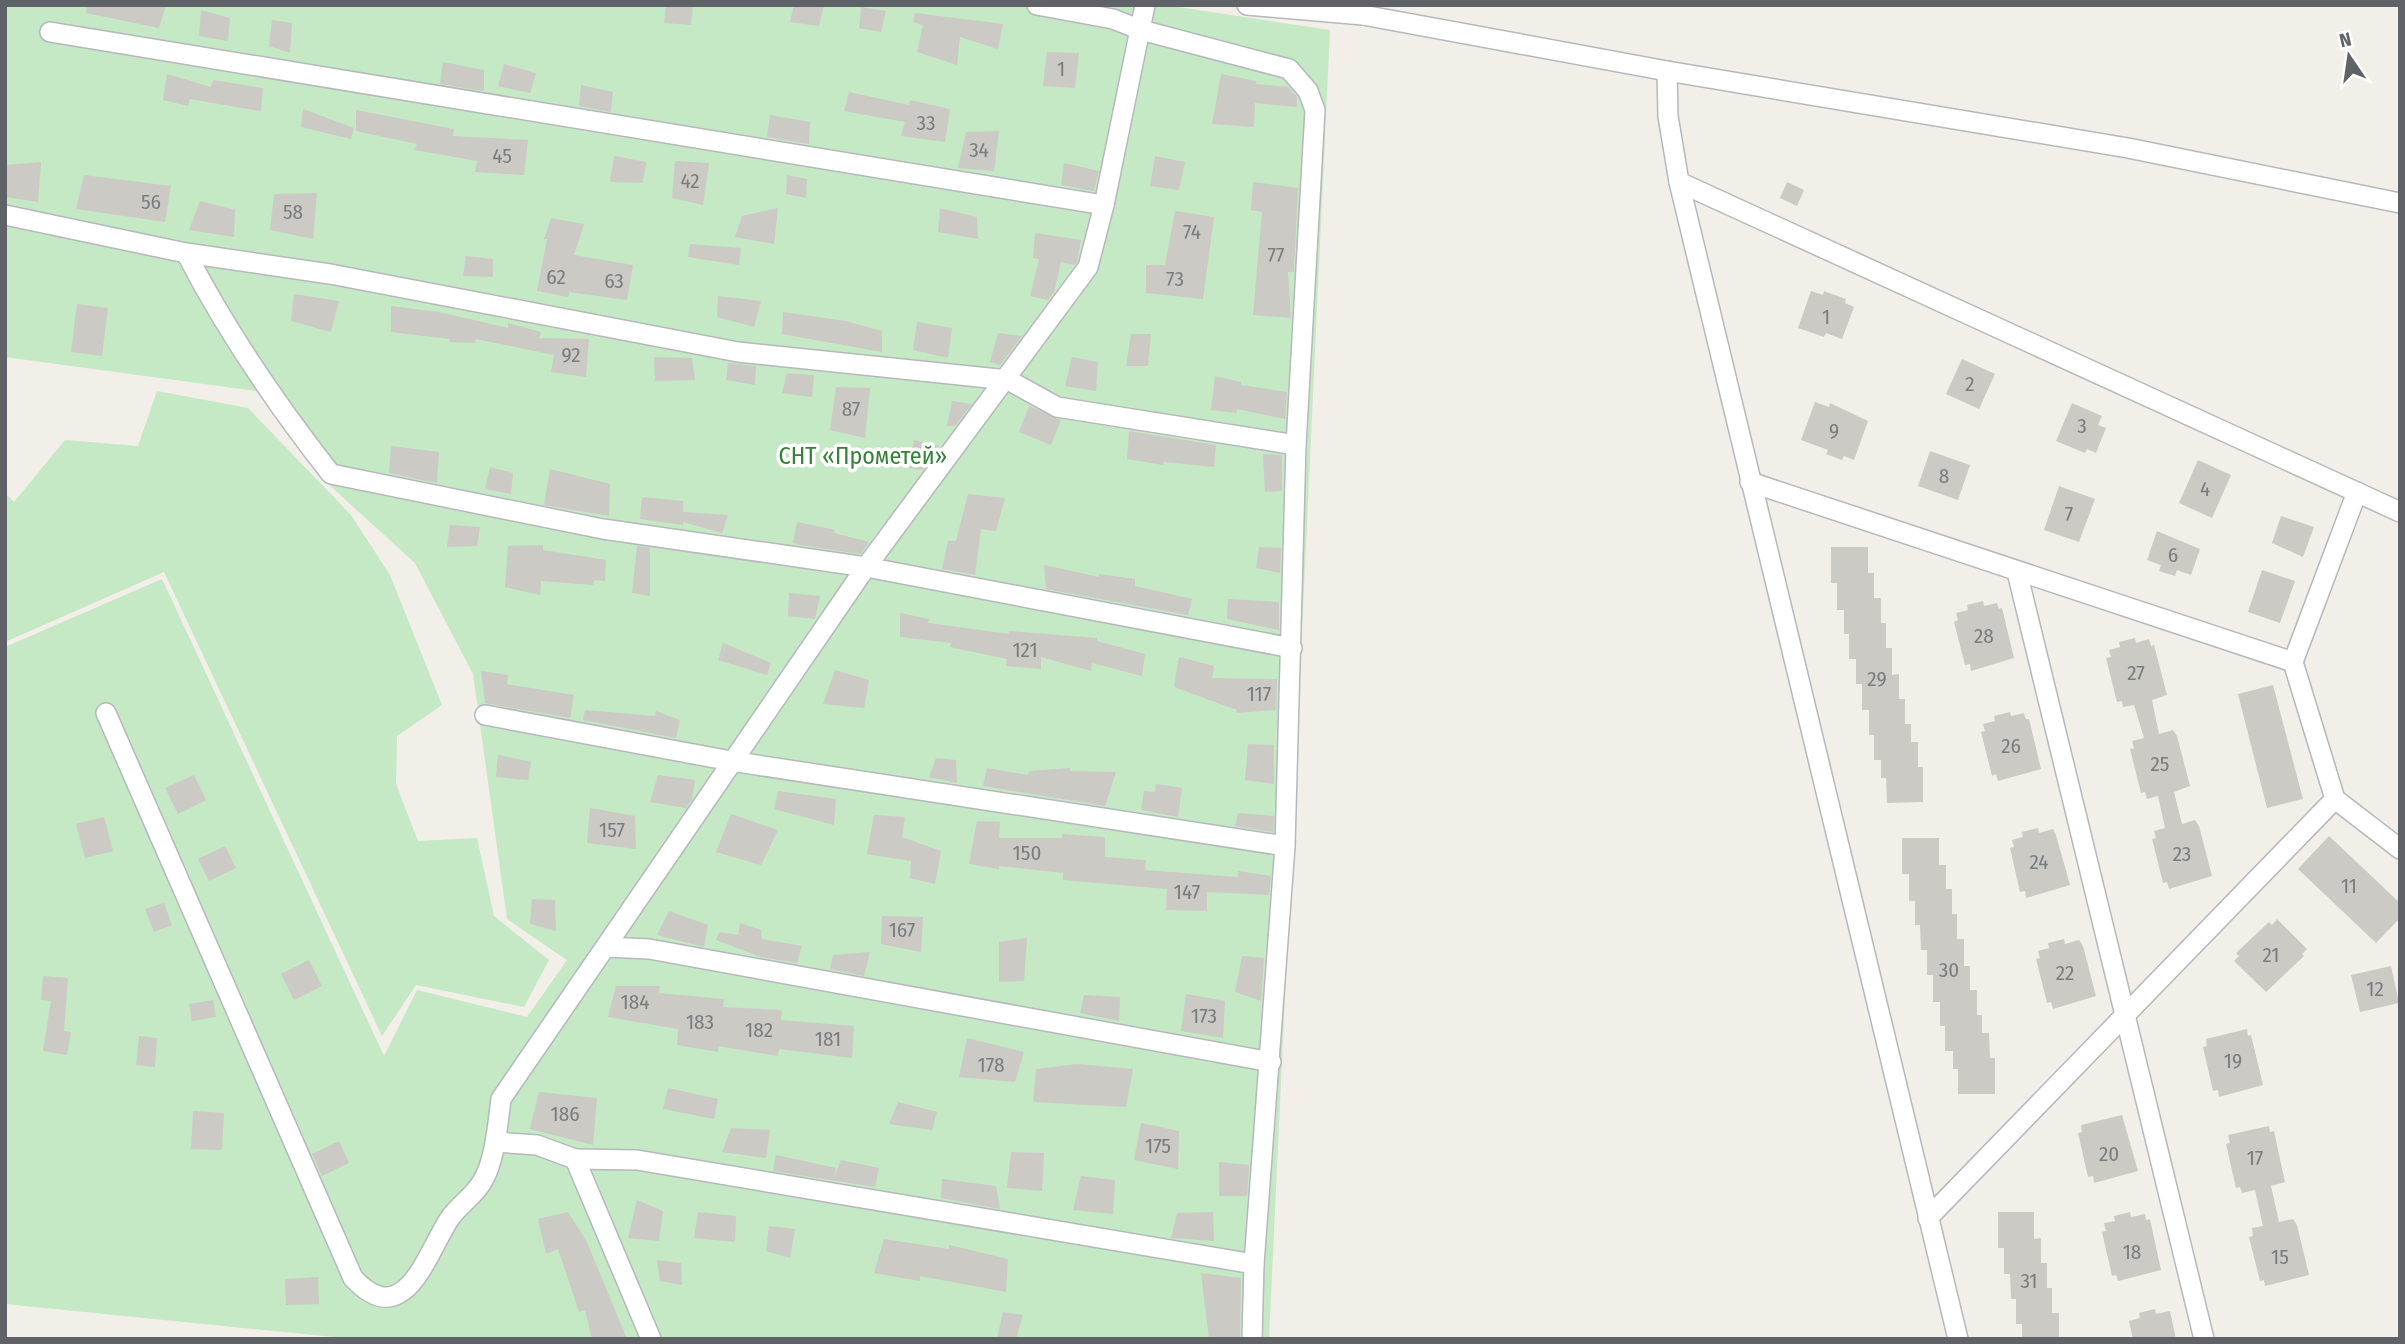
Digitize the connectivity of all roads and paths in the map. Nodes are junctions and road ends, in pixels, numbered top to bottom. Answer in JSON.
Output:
{"nodes":[{"id":1,"x":1037,"y":5,"type":"edge"},
{"id":2,"x":1144,"y":5,"type":"edge"},
{"id":3,"x":1247,"y":5,"type":"edge"},
{"id":4,"x":1361,"y":10,"type":"edge"},
{"id":5,"x":1141,"y":30,"type":"junction"},
{"id":6,"x":50,"y":32,"type":"dead end"},
{"id":7,"x":1667,"y":71,"type":"junction"},
{"id":8,"x":1679,"y":182,"type":"junction"},
{"id":9,"x":2400,"y":203,"type":"edge"},
{"id":10,"x":1104,"y":205,"type":"junction"},
{"id":11,"x":5,"y":215,"type":"edge"},
{"id":12,"x":186,"y":253,"type":"junction"},
{"id":13,"x":1008,"y":380,"type":"junction"},
{"id":14,"x":1296,"y":445,"type":"junction"},
{"id":15,"x":1750,"y":482,"type":"junction"},
{"id":16,"x":2357,"y":492,"type":"junction"},
{"id":17,"x":2400,"y":512,"type":"edge"},
{"id":18,"x":866,"y":567,"type":"junction"},
{"id":19,"x":2017,"y":572,"type":"junction"},
{"id":20,"x":1292,"y":648,"type":"junction"},
{"id":21,"x":2293,"y":662,"type":"junction"},
{"id":22,"x":106,"y":713,"type":"dead end"},
{"id":23,"x":485,"y":715,"type":"dead end"},
{"id":24,"x":731,"y":761,"type":"junction"},
{"id":25,"x":2335,"y":799,"type":"junction"},
{"id":26,"x":1285,"y":846,"type":"junction"},
{"id":27,"x":2400,"y":849,"type":"edge"},
{"id":28,"x":607,"y":947,"type":"junction"},
{"id":29,"x":2127,"y":1014,"type":"junction"},
{"id":30,"x":1271,"y":1062,"type":"junction"},
{"id":31,"x":495,"y":1142,"type":"junction"},
{"id":32,"x":575,"y":1160,"type":"junction"},
{"id":33,"x":1928,"y":1218,"type":"junction"},
{"id":34,"x":1254,"y":1264,"type":"junction"},
{"id":35,"x":652,"y":1339,"type":"edge"},
{"id":36,"x":1252,"y":1339,"type":"edge"},
{"id":37,"x":1958,"y":1339,"type":"edge"},
{"id":38,"x":2204,"y":1339,"type":"edge"}],
"edges":[{"from":1,"to":5,"type":"street"},
{"from":2,"to":5,"type":"street"},
{"from":3,"to":4,"type":"street"},
{"from":4,"to":7,"type":"street"},
{"from":5,"to":10,"type":"street"},
{"from":5,"to":14,"type":"street"},
{"from":6,"to":10,"type":"street"},
{"from":7,"to":8,"type":"street"},
{"from":7,"to":9,"type":"street"},
{"from":8,"to":15,"type":"street"},
{"from":8,"to":16,"type":"street"},
{"from":10,"to":13,"type":"street"},
{"from":11,"to":12,"type":"street"},
{"from":12,"to":13,"type":"street"},
{"from":12,"to":18,"type":"street"},
{"from":13,"to":14,"type":"street"},
{"from":13,"to":18,"type":"street"},
{"from":14,"to":20,"type":"street"},
{"from":15,"to":19,"type":"street"},
{"from":15,"to":33,"type":"street"},
{"from":16,"to":17,"type":"street"},
{"from":16,"to":21,"type":"street"},
{"from":18,"to":20,"type":"street"},
{"from":18,"to":24,"type":"street"},
{"from":19,"to":21,"type":"street"},
{"from":19,"to":29,"type":"street"},
{"from":20,"to":26,"type":"street"},
{"from":21,"to":25,"type":"street"},
{"from":22,"to":31,"type":"street"},
{"from":23,"to":24,"type":"street"},
{"from":24,"to":26,"type":"street"},
{"from":24,"to":28,"type":"street"},
{"from":25,"to":27,"type":"street"},
{"from":25,"to":29,"type":"street"},
{"from":26,"to":30,"type":"street"},
{"from":28,"to":30,"type":"street"},
{"from":28,"to":31,"type":"street"},
{"from":29,"to":33,"type":"street"},
{"from":29,"to":38,"type":"street"},
{"from":30,"to":34,"type":"street"},
{"from":31,"to":32,"type":"street"},
{"from":32,"to":34,"type":"street"},
{"from":32,"to":35,"type":"street"},
{"from":33,"to":37,"type":"street"},
{"from":34,"to":36,"type":"street"}]}
